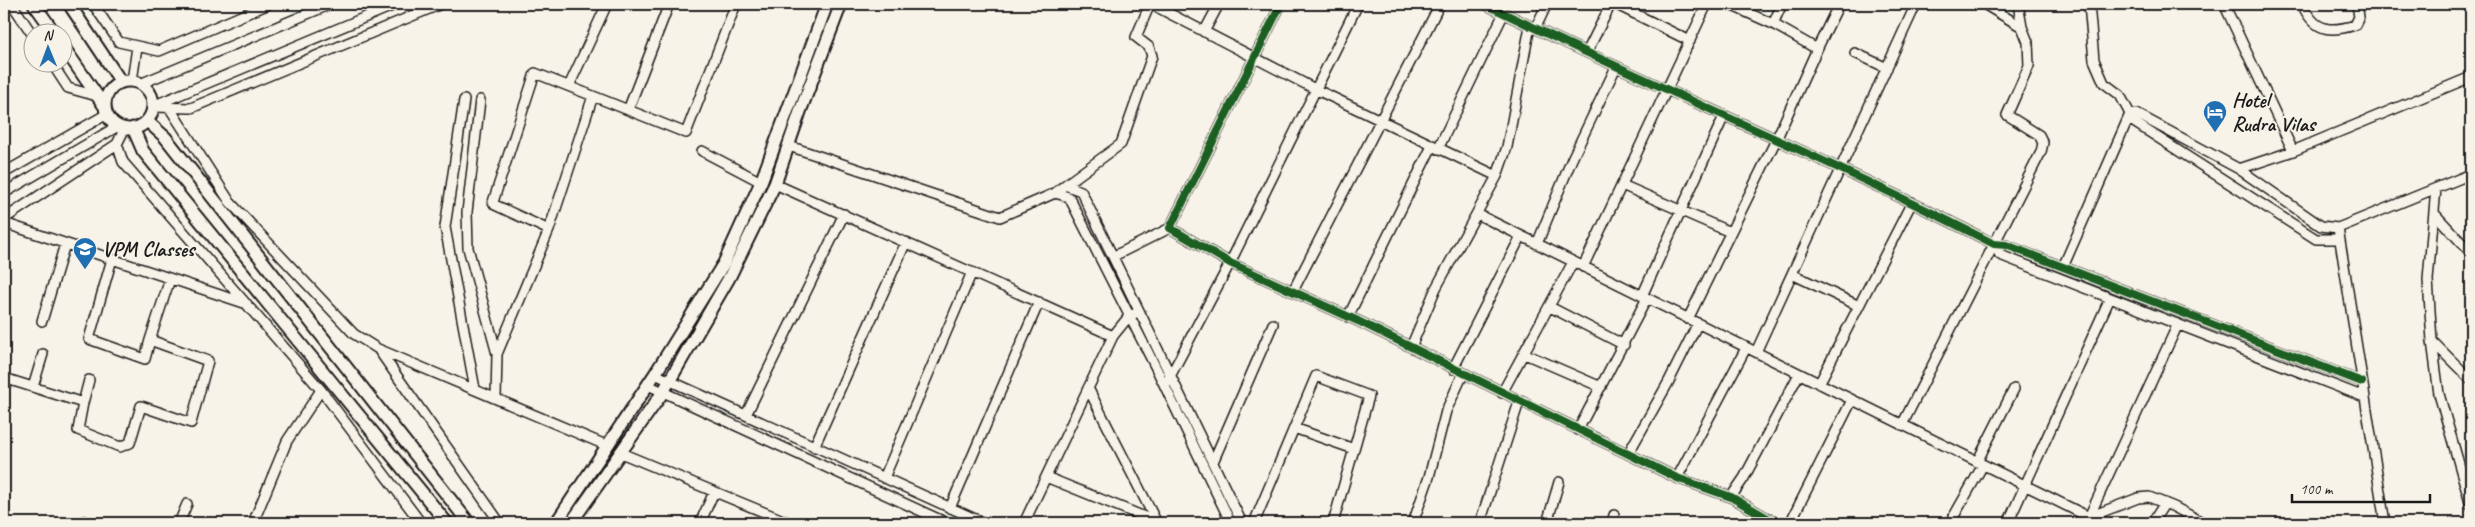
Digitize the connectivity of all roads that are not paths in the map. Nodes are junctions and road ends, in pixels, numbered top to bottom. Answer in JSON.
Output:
{"nodes":[{"id":1,"x":12,"y":4,"type":"edge"},
{"id":2,"x":34,"y":4,"type":"edge"},
{"id":3,"x":69,"y":4,"type":"edge"},
{"id":4,"x":93,"y":4,"type":"edge"},
{"id":5,"x":269,"y":4,"type":"edge"},
{"id":6,"x":331,"y":4,"type":"edge"},
{"id":7,"x":397,"y":4,"type":"edge"},
{"id":8,"x":441,"y":4,"type":"edge"},
{"id":9,"x":607,"y":4,"type":"edge"},
{"id":10,"x":668,"y":4,"type":"edge"},
{"id":11,"x":736,"y":4,"type":"edge"},
{"id":12,"x":827,"y":4,"type":"edge"},
{"id":13,"x":841,"y":4,"type":"edge"},
{"id":14,"x":1150,"y":4,"type":"edge"},
{"id":15,"x":1219,"y":4,"type":"edge"},
{"id":16,"x":1281,"y":4,"type":"edge"},
{"id":17,"x":1358,"y":4,"type":"edge"},
{"id":18,"x":1440,"y":4,"type":"edge"},
{"id":19,"x":1487,"y":4,"type":"edge"},
{"id":20,"x":1547,"y":4,"type":"edge"},
{"id":21,"x":1613,"y":4,"type":"edge"},
{"id":22,"x":1707,"y":4,"type":"edge"},
{"id":23,"x":1728,"y":4,"type":"edge"},
{"id":24,"x":1782,"y":4,"type":"edge"},
{"id":25,"x":1839,"y":4,"type":"edge"},
{"id":26,"x":1916,"y":4,"type":"edge"},
{"id":27,"x":1984,"y":4,"type":"edge"},
{"id":28,"x":2018,"y":4,"type":"edge"},
{"id":29,"x":2089,"y":4,"type":"edge"},
{"id":30,"x":2224,"y":4,"type":"edge"},
{"id":31,"x":2357,"y":4,"type":"edge"},
{"id":32,"x":2305,"y":10,"type":"dead end"},
{"id":33,"x":1504,"y":13,"type":"junction"},
{"id":34,"x":24,"y":22,"type":"edge"},
{"id":35,"x":47,"y":22,"type":"edge"},
{"id":36,"x":1773,"y":24,"type":"junction"},
{"id":37,"x":2022,"y":27,"type":"junction"},
{"id":38,"x":1533,"y":28,"type":"junction"},
{"id":39,"x":1204,"y":32,"type":"junction"},
{"id":40,"x":1690,"y":41,"type":"junction"},
{"id":41,"x":137,"y":47,"type":"junction"},
{"id":42,"x":1817,"y":49,"type":"junction"},
{"id":43,"x":1587,"y":52,"type":"junction"},
{"id":44,"x":1855,"y":53,"type":"dead end"},
{"id":45,"x":1255,"y":58,"type":"junction"},
{"id":46,"x":72,"y":60,"type":"edge"},
{"id":47,"x":1616,"y":67,"type":"junction"},
{"id":48,"x":1887,"y":68,"type":"junction"},
{"id":49,"x":58,"y":72,"type":"edge"},
{"id":50,"x":2471,"y":78,"type":"edge"},
{"id":51,"x":131,"y":82,"type":"junction"},
{"id":52,"x":569,"y":86,"type":"junction"},
{"id":53,"x":1315,"y":90,"type":"junction"},
{"id":54,"x":1666,"y":91,"type":"junction"},
{"id":55,"x":97,"y":96,"type":"junction"},
{"id":56,"x":594,"y":96,"type":"junction"},
{"id":57,"x":464,"y":100,"type":"dead end"},
{"id":58,"x":480,"y":100,"type":"dead end"},
{"id":59,"x":153,"y":106,"type":"junction"},
{"id":60,"x":169,"y":107,"type":"junction"},
{"id":61,"x":628,"y":110,"type":"junction"},
{"id":62,"x":106,"y":111,"type":"junction"},
{"id":63,"x":2130,"y":114,"type":"junction"},
{"id":64,"x":1724,"y":116,"type":"junction"},
{"id":65,"x":1379,"y":120,"type":"junction"},
{"id":66,"x":147,"y":121,"type":"junction"},
{"id":67,"x":125,"y":128,"type":"junction"},
{"id":68,"x":1776,"y":140,"type":"junction"},
{"id":69,"x":117,"y":144,"type":"junction"},
{"id":70,"x":788,"y":146,"type":"junction"},
{"id":71,"x":1435,"y":147,"type":"junction"},
{"id":72,"x":702,"y":151,"type":"dead end"},
{"id":73,"x":2293,"y":151,"type":"junction"},
{"id":74,"x":1840,"y":169,"type":"junction"},
{"id":75,"x":2239,"y":169,"type":"junction"},
{"id":76,"x":4,"y":173,"type":"edge"},
{"id":77,"x":2471,"y":174,"type":"edge"},
{"id":78,"x":1497,"y":176,"type":"junction"},
{"id":79,"x":761,"y":182,"type":"junction"},
{"id":80,"x":775,"y":184,"type":"junction"},
{"id":81,"x":1065,"y":185,"type":"junction"},
{"id":82,"x":1622,"y":185,"type":"junction"},
{"id":83,"x":2436,"y":188,"type":"junction"},
{"id":84,"x":1055,"y":193,"type":"junction"},
{"id":85,"x":4,"y":194,"type":"edge"},
{"id":86,"x":1912,"y":202,"type":"junction"},
{"id":87,"x":1681,"y":211,"type":"junction"},
{"id":88,"x":844,"y":214,"type":"junction"},
{"id":89,"x":1477,"y":214,"type":"junction"},
{"id":90,"x":2434,"y":214,"type":"junction"},
{"id":91,"x":4,"y":219,"type":"edge"},
{"id":92,"x":4,"y":224,"type":"edge"},
{"id":93,"x":1170,"y":228,"type":"junction"},
{"id":94,"x":2338,"y":228,"type":"junction"},
{"id":95,"x":549,"y":230,"type":"junction"},
{"id":96,"x":1730,"y":232,"type":"junction"},
{"id":97,"x":1522,"y":236,"type":"junction"},
{"id":98,"x":2339,"y":239,"type":"junction"},
{"id":99,"x":906,"y":242,"type":"junction"},
{"id":100,"x":65,"y":244,"type":"junction"},
{"id":101,"x":1537,"y":244,"type":"junction"},
{"id":102,"x":1994,"y":244,"type":"junction"},
{"id":103,"x":2471,"y":253,"type":"edge"},
{"id":104,"x":1114,"y":256,"type":"junction"},
{"id":105,"x":112,"y":259,"type":"junction"},
{"id":106,"x":1573,"y":262,"type":"junction"},
{"id":107,"x":1230,"y":263,"type":"junction"},
{"id":108,"x":1583,"y":267,"type":"junction"},
{"id":109,"x":2063,"y":267,"type":"junction"},
{"id":110,"x":972,"y":272,"type":"junction"},
{"id":111,"x":1792,"y":274,"type":"junction"},
{"id":112,"x":170,"y":278,"type":"junction"},
{"id":113,"x":1293,"y":292,"type":"junction"},
{"id":114,"x":1644,"y":297,"type":"junction"},
{"id":115,"x":2110,"y":298,"type":"junction"},
{"id":116,"x":1040,"y":302,"type":"junction"},
{"id":117,"x":247,"y":304,"type":"junction"},
{"id":118,"x":1859,"y":306,"type":"junction"},
{"id":119,"x":1550,"y":307,"type":"junction"},
{"id":120,"x":1141,"y":312,"type":"junction"},
{"id":121,"x":1130,"y":315,"type":"junction"},
{"id":122,"x":1348,"y":317,"type":"junction"},
{"id":123,"x":1688,"y":319,"type":"junction"},
{"id":124,"x":42,"y":321,"type":"dead end"},
{"id":125,"x":1273,"y":324,"type":"dead end"},
{"id":126,"x":1698,"y":324,"type":"junction"},
{"id":127,"x":2178,"y":324,"type":"junction"},
{"id":128,"x":1113,"y":336,"type":"junction"},
{"id":129,"x":150,"y":340,"type":"junction"},
{"id":130,"x":2432,"y":341,"type":"junction"},
{"id":131,"x":1624,"y":345,"type":"junction"},
{"id":132,"x":1411,"y":347,"type":"junction"},
{"id":133,"x":1746,"y":348,"type":"junction"},
{"id":134,"x":378,"y":349,"type":"junction"},
{"id":135,"x":1756,"y":352,"type":"junction"},
{"id":136,"x":43,"y":354,"type":"dead end"},
{"id":137,"x":497,"y":354,"type":"junction"},
{"id":138,"x":1525,"y":354,"type":"junction"},
{"id":139,"x":1453,"y":369,"type":"junction"},
{"id":140,"x":655,"y":374,"type":"junction"},
{"id":141,"x":1464,"y":374,"type":"junction"},
{"id":142,"x":1799,"y":374,"type":"junction"},
{"id":143,"x":1172,"y":376,"type":"junction"},
{"id":144,"x":4,"y":378,"type":"edge"},
{"id":145,"x":89,"y":380,"type":"dead end"},
{"id":146,"x":2471,"y":380,"type":"edge"},
{"id":147,"x":670,"y":381,"type":"junction"},
{"id":148,"x":2362,"y":382,"type":"junction"},
{"id":149,"x":1819,"y":384,"type":"junction"},
{"id":150,"x":648,"y":385,"type":"junction"},
{"id":151,"x":1165,"y":386,"type":"junction"},
{"id":152,"x":33,"y":387,"type":"junction"},
{"id":153,"x":1601,"y":387,"type":"junction"},
{"id":154,"x":1088,"y":388,"type":"junction"},
{"id":155,"x":475,"y":389,"type":"junction"},
{"id":156,"x":2014,"y":389,"type":"dead end"},
{"id":157,"x":321,"y":390,"type":"junction"},
{"id":158,"x":663,"y":392,"type":"junction"},
{"id":159,"x":1502,"y":393,"type":"junction"},
{"id":160,"x":2364,"y":397,"type":"junction"},
{"id":161,"x":496,"y":398,"type":"junction"},
{"id":162,"x":1852,"y":400,"type":"junction"},
{"id":163,"x":1520,"y":402,"type":"junction"},
{"id":164,"x":83,"y":403,"type":"junction"},
{"id":165,"x":746,"y":415,"type":"junction"},
{"id":166,"x":1902,"y":425,"type":"junction"},
{"id":167,"x":1294,"y":428,"type":"junction"},
{"id":168,"x":1578,"y":430,"type":"junction"},
{"id":169,"x":608,"y":446,"type":"junction"},
{"id":170,"x":814,"y":447,"type":"junction"},
{"id":171,"x":1354,"y":449,"type":"junction"},
{"id":172,"x":621,"y":454,"type":"junction"},
{"id":173,"x":1628,"y":454,"type":"junction"},
{"id":174,"x":1213,"y":462,"type":"junction"},
{"id":175,"x":1980,"y":463,"type":"junction"},
{"id":176,"x":1046,"y":477,"type":"junction"},
{"id":177,"x":884,"y":478,"type":"junction"},
{"id":178,"x":1677,"y":478,"type":"junction"},
{"id":179,"x":1560,"y":482,"type":"dead end"},
{"id":180,"x":2024,"y":485,"type":"junction"},
{"id":181,"x":714,"y":492,"type":"junction"},
{"id":182,"x":1731,"y":497,"type":"junction"},
{"id":183,"x":2165,"y":503,"type":"junction"},
{"id":184,"x":187,"y":504,"type":"dead end"},
{"id":185,"x":2471,"y":506,"type":"edge"},
{"id":186,"x":950,"y":508,"type":"junction"},
{"id":187,"x":768,"y":514,"type":"junction"},
{"id":188,"x":2086,"y":520,"type":"edge"},
{"id":189,"x":84,"y":523,"type":"edge"},
{"id":190,"x":89,"y":523,"type":"edge"},
{"id":191,"x":179,"y":523,"type":"edge"},
{"id":192,"x":253,"y":523,"type":"edge"},
{"id":193,"x":421,"y":523,"type":"edge"},
{"id":194,"x":447,"y":523,"type":"edge"},
{"id":195,"x":469,"y":523,"type":"edge"},
{"id":196,"x":500,"y":523,"type":"edge"},
{"id":197,"x":556,"y":523,"type":"edge"},
{"id":198,"x":571,"y":523,"type":"edge"},
{"id":199,"x":700,"y":523,"type":"edge"},
{"id":200,"x":764,"y":523,"type":"edge"},
{"id":201,"x":790,"y":523,"type":"edge"},
{"id":202,"x":947,"y":523,"type":"edge"},
{"id":203,"x":984,"y":523,"type":"edge"},
{"id":204,"x":1024,"y":523,"type":"edge"},
{"id":205,"x":1157,"y":523,"type":"edge"},
{"id":206,"x":1232,"y":523,"type":"edge"},
{"id":207,"x":1242,"y":523,"type":"edge"},
{"id":208,"x":1254,"y":523,"type":"edge"},
{"id":209,"x":1333,"y":523,"type":"edge"},
{"id":210,"x":1413,"y":523,"type":"edge"},
{"id":211,"x":1480,"y":523,"type":"edge"},
{"id":212,"x":1547,"y":523,"type":"edge"},
{"id":213,"x":1776,"y":523,"type":"edge"},
{"id":214,"x":1790,"y":523,"type":"edge"},
{"id":215,"x":1950,"y":523,"type":"edge"},
{"id":216,"x":2008,"y":523,"type":"edge"},
{"id":217,"x":2152,"y":523,"type":"edge"},
{"id":218,"x":2204,"y":523,"type":"edge"},
{"id":219,"x":2385,"y":523,"type":"edge"}],
"edges":[{"from":1,"to":34,"type":"street"},
{"from":2,"to":35,"type":"main road"},
{"from":3,"to":51,"type":"main road"},
{"from":4,"to":41,"type":"street"},
{"from":5,"to":41,"type":"street"},
{"from":6,"to":51,"type":"street"},
{"from":7,"to":59,"type":"street"},
{"from":8,"to":60,"type":"street"},
{"from":9,"to":52,"type":"street"},
{"from":10,"to":61,"type":"street"},
{"from":11,"to":61,"type":"street"},
{"from":12,"to":79,"type":"main road"},
{"from":13,"to":70,"type":"main road"},
{"from":14,"to":39,"type":"street"},
{"from":14,"to":81,"type":"street"},
{"from":15,"to":39,"type":"street"},
{"from":16,"to":45,"type":"street"},
{"from":17,"to":53,"type":"street"},
{"from":18,"to":65,"type":"street"},
{"from":19,"to":33,"type":"street"},
{"from":20,"to":38,"type":"street"},
{"from":21,"to":40,"type":"street"},
{"from":21,"to":43,"type":"street"},
{"from":22,"to":40,"type":"street"},
{"from":23,"to":36,"type":"street"},
{"from":24,"to":36,"type":"street"},
{"from":25,"to":42,"type":"street"},
{"from":26,"to":48,"type":"street"},
{"from":27,"to":37,"type":"street"},
{"from":28,"to":37,"type":"street"},
{"from":29,"to":63,"type":"street"},
{"from":30,"to":73,"type":"street"},
{"from":31,"to":32,"type":"street"},
{"from":33,"to":38,"type":"street"},
{"from":33,"to":71,"type":"street"},
{"from":36,"to":42,"type":"street"},
{"from":37,"to":102,"type":"street"},
{"from":38,"to":43,"type":"street"},
{"from":38,"to":78,"type":"street"},
{"from":39,"to":45,"type":"street"},
{"from":40,"to":54,"type":"street"},
{"from":41,"to":51,"type":"street"},
{"from":42,"to":68,"type":"street"},
{"from":43,"to":47,"type":"street"},
{"from":44,"to":48,"type":"street"},
{"from":45,"to":53,"type":"street"},
{"from":45,"to":93,"type":"street"},
{"from":46,"to":55,"type":"main road"},
{"from":47,"to":54,"type":"street"},
{"from":47,"to":101,"type":"street"},
{"from":48,"to":74,"type":"street"},
{"from":49,"to":55,"type":"street"},
{"from":50,"to":73,"type":"street"},
{"from":51,"to":59,"type":"main road"},
{"from":51,"to":62,"type":"main road"},
{"from":52,"to":56,"type":"street"},
{"from":52,"to":95,"type":"street"},
{"from":53,"to":65,"type":"street"},
{"from":53,"to":107,"type":"street"},
{"from":54,"to":64,"type":"street"},
{"from":54,"to":82,"type":"street"},
{"from":55,"to":62,"type":"main road"},
{"from":56,"to":61,"type":"street"},
{"from":56,"to":95,"type":"street"},
{"from":57,"to":155,"type":"street"},
{"from":58,"to":137,"type":"street"},
{"from":59,"to":60,"type":"street"},
{"from":59,"to":66,"type":"main road"},
{"from":60,"to":134,"type":"street"},
{"from":62,"to":67,"type":"main road"},
{"from":62,"to":76,"type":"street"},
{"from":63,"to":75,"type":"street"},
{"from":63,"to":98,"type":"street"},
{"from":63,"to":109,"type":"street"},
{"from":64,"to":68,"type":"street"},
{"from":64,"to":87,"type":"street"},
{"from":65,"to":71,"type":"street"},
{"from":65,"to":113,"type":"street"},
{"from":66,"to":67,"type":"main road"},
{"from":66,"to":195,"type":"main road"},
{"from":67,"to":69,"type":"street"},
{"from":67,"to":85,"type":"street"},
{"from":67,"to":194,"type":"main road"},
{"from":68,"to":74,"type":"street"},
{"from":68,"to":96,"type":"street"},
{"from":69,"to":91,"type":"street"},
{"from":69,"to":117,"type":"street"},
{"from":70,"to":80,"type":"main road"},
{"from":70,"to":84,"type":"street"},
{"from":71,"to":78,"type":"street"},
{"from":71,"to":122,"type":"street"},
{"from":72,"to":79,"type":"street"},
{"from":73,"to":75,"type":"street"},
{"from":74,"to":86,"type":"street"},
{"from":74,"to":111,"type":"street"},
{"from":75,"to":94,"type":"street"},
{"from":77,"to":83,"type":"street"},
{"from":78,"to":89,"type":"street"},
{"from":79,"to":140,"type":"main road"},
{"from":80,"to":88,"type":"street"},
{"from":80,"to":147,"type":"main road"},
{"from":81,"to":84,"type":"street"},
{"from":81,"to":104,"type":"street"},
{"from":82,"to":87,"type":"street"},
{"from":82,"to":108,"type":"street"},
{"from":83,"to":90,"type":"street"},
{"from":83,"to":94,"type":"street"},
{"from":84,"to":121,"type":"street"},
{"from":86,"to":102,"type":"street"},
{"from":86,"to":118,"type":"street"},
{"from":87,"to":96,"type":"street"},
{"from":87,"to":114,"type":"street"},
{"from":88,"to":99,"type":"street"},
{"from":88,"to":165,"type":"street"},
{"from":89,"to":97,"type":"street"},
{"from":89,"to":132,"type":"street"},
{"from":90,"to":103,"type":"street"},
{"from":90,"to":130,"type":"street"},
{"from":92,"to":100,"type":"street"},
{"from":93,"to":104,"type":"street"},
{"from":93,"to":107,"type":"street"},
{"from":94,"to":98,"type":"street"},
{"from":95,"to":137,"type":"street"},
{"from":96,"to":123,"type":"street"},
{"from":97,"to":101,"type":"street"},
{"from":97,"to":139,"type":"street"},
{"from":98,"to":148,"type":"street"},
{"from":99,"to":110,"type":"street"},
{"from":99,"to":170,"type":"street"},
{"from":100,"to":105,"type":"street"},
{"from":100,"to":124,"type":"street"},
{"from":101,"to":106,"type":"street"},
{"from":102,"to":109,"type":"street"},
{"from":102,"to":115,"type":"street"},
{"from":102,"to":166,"type":"street"},
{"from":104,"to":120,"type":"street"},
{"from":105,"to":112,"type":"street"},
{"from":105,"to":129,"type":"street"},
{"from":106,"to":108,"type":"street"},
{"from":106,"to":119,"type":"street"},
{"from":107,"to":113,"type":"street"},
{"from":107,"to":143,"type":"street"},
{"from":108,"to":114,"type":"street"},
{"from":109,"to":148,"type":"street"},
{"from":110,"to":116,"type":"street"},
{"from":110,"to":177,"type":"street"},
{"from":111,"to":118,"type":"street"},
{"from":111,"to":135,"type":"street"},
{"from":112,"to":117,"type":"street"},
{"from":112,"to":129,"type":"street"},
{"from":113,"to":122,"type":"street"},
{"from":114,"to":123,"type":"street"},
{"from":114,"to":131,"type":"street"},
{"from":115,"to":127,"type":"street"},
{"from":115,"to":180,"type":"street"},
{"from":116,"to":128,"type":"street"},
{"from":116,"to":186,"type":"street"},
{"from":117,"to":157,"type":"street"},
{"from":118,"to":149,"type":"street"},
{"from":119,"to":131,"type":"street"},
{"from":119,"to":138,"type":"street"},
{"from":120,"to":121,"type":"street"},
{"from":120,"to":143,"type":"street"},
{"from":121,"to":128,"type":"street"},
{"from":121,"to":151,"type":"street"},
{"from":122,"to":132,"type":"street"},
{"from":123,"to":126,"type":"street"},
{"from":125,"to":174,"type":"street"},
{"from":126,"to":133,"type":"street"},
{"from":126,"to":173,"type":"street"},
{"from":127,"to":160,"type":"street"},
{"from":127,"to":188,"type":"street"},
{"from":128,"to":154,"type":"street"},
{"from":129,"to":164,"type":"street"},
{"from":130,"to":146,"type":"street"},
{"from":130,"to":185,"type":"street"},
{"from":131,"to":153,"type":"street"},
{"from":132,"to":139,"type":"street"},
{"from":133,"to":135,"type":"street"},
{"from":133,"to":178,"type":"street"},
{"from":134,"to":155,"type":"street"},
{"from":134,"to":196,"type":"street"},
{"from":135,"to":142,"type":"street"},
{"from":136,"to":152,"type":"street"},
{"from":137,"to":161,"type":"street"},
{"from":138,"to":153,"type":"street"},
{"from":138,"to":159,"type":"street"},
{"from":139,"to":141,"type":"street"},
{"from":140,"to":147,"type":"street"},
{"from":140,"to":150,"type":"main road"},
{"from":141,"to":159,"type":"street"},
{"from":141,"to":210,"type":"street"},
{"from":142,"to":149,"type":"street"},
{"from":142,"to":182,"type":"street"},
{"from":143,"to":151,"type":"street"},
{"from":143,"to":174,"type":"street"},
{"from":144,"to":152,"type":"street"},
{"from":145,"to":164,"type":"street"},
{"from":147,"to":158,"type":"main road"},
{"from":147,"to":165,"type":"street"},
{"from":148,"to":160,"type":"street"},
{"from":149,"to":162,"type":"street"},
{"from":150,"to":158,"type":"street"},
{"from":150,"to":169,"type":"main road"},
{"from":151,"to":206,"type":"street"},
{"from":152,"to":164,"type":"street"},
{"from":153,"to":168,"type":"street"},
{"from":154,"to":176,"type":"street"},
{"from":154,"to":205,"type":"street"},
{"from":155,"to":161,"type":"street"},
{"from":156,"to":175,"type":"street"},
{"from":157,"to":192,"type":"street"},
{"from":157,"to":193,"type":"street"},
{"from":158,"to":172,"type":"main road"},
{"from":158,"to":202,"type":"street"},
{"from":159,"to":163,"type":"street"},
{"from":160,"to":219,"type":"street"},
{"from":161,"to":169,"type":"street"},
{"from":162,"to":166,"type":"street"},
{"from":162,"to":214,"type":"street"},
{"from":163,"to":168,"type":"street"},
{"from":163,"to":211,"type":"street"},
{"from":165,"to":170,"type":"street"},
{"from":166,"to":175,"type":"street"},
{"from":167,"to":171,"type":"street"},
{"from":167,"to":171,"type":"street"},
{"from":167,"to":208,"type":"street"},
{"from":168,"to":173,"type":"street"},
{"from":169,"to":197,"type":"main road"},
{"from":170,"to":177,"type":"street"},
{"from":171,"to":209,"type":"street"},
{"from":172,"to":181,"type":"street"},
{"from":172,"to":198,"type":"main road"},
{"from":173,"to":178,"type":"street"},
{"from":174,"to":207,"type":"street"},
{"from":175,"to":180,"type":"street"},
{"from":175,"to":215,"type":"street"},
{"from":176,"to":204,"type":"street"},
{"from":176,"to":205,"type":"street"},
{"from":177,"to":186,"type":"street"},
{"from":178,"to":182,"type":"street"},
{"from":179,"to":212,"type":"street"},
{"from":180,"to":188,"type":"street"},
{"from":180,"to":216,"type":"street"},
{"from":181,"to":187,"type":"street"},
{"from":181,"to":199,"type":"street"},
{"from":182,"to":213,"type":"street"},
{"from":183,"to":188,"type":"street"},
{"from":183,"to":217,"type":"street"},
{"from":183,"to":218,"type":"street"},
{"from":184,"to":191,"type":"street"},
{"from":186,"to":203,"type":"street"},
{"from":187,"to":200,"type":"street"},
{"from":187,"to":201,"type":"street"},
{"from":189,"to":190,"type":"street"}]}
